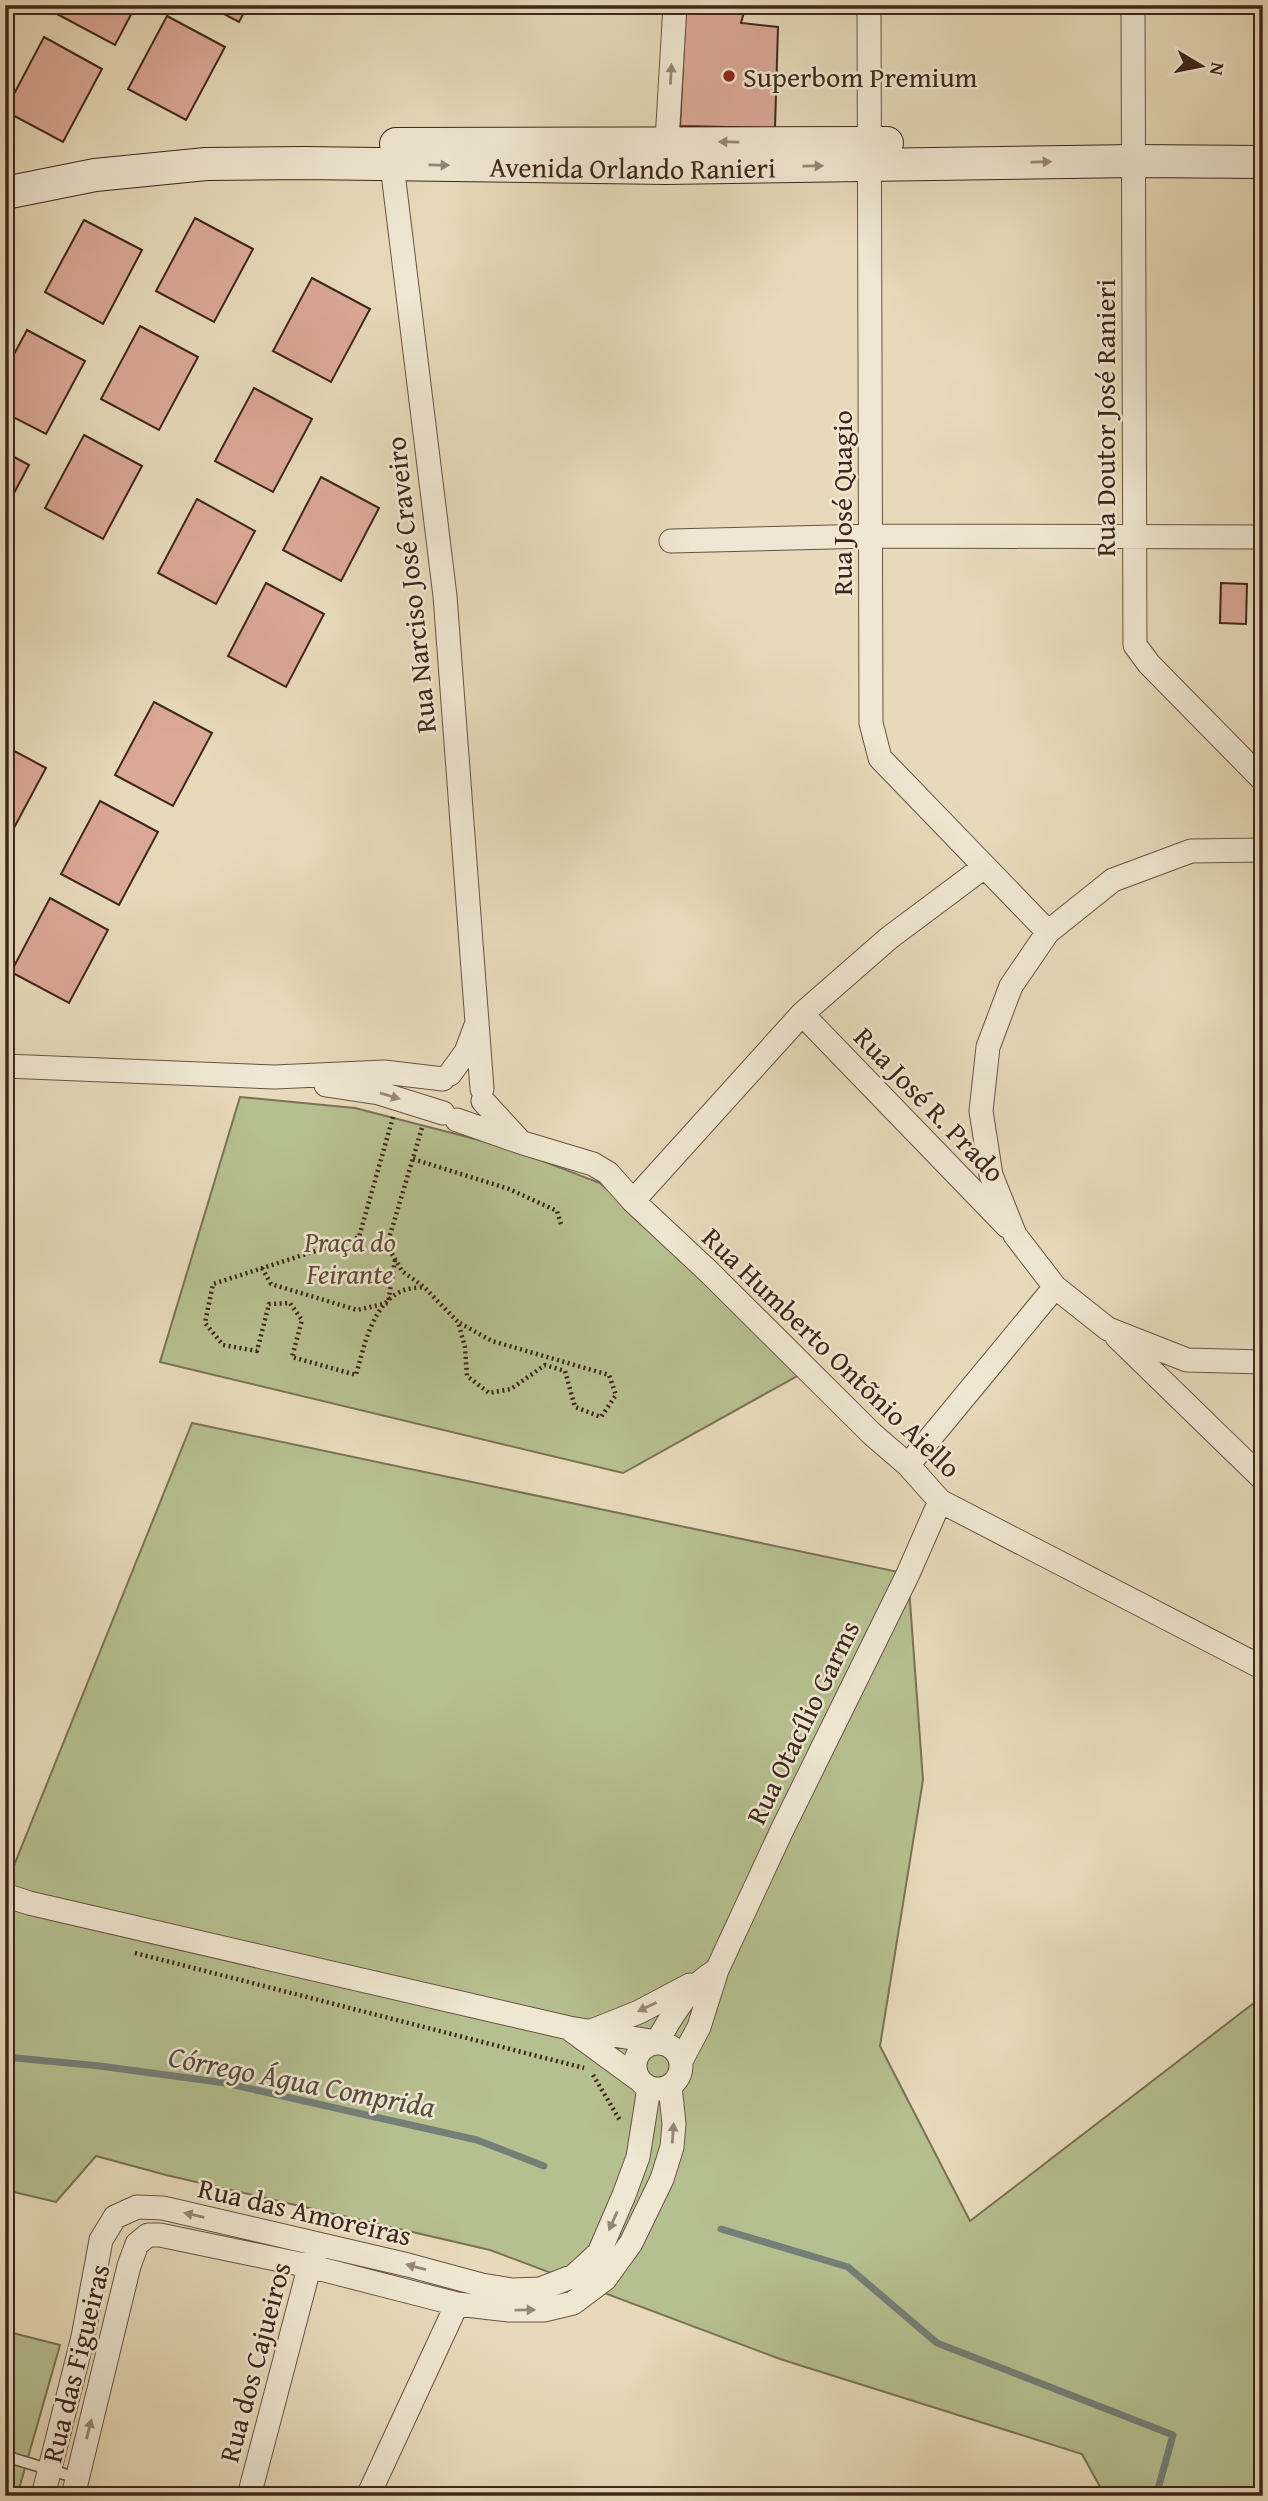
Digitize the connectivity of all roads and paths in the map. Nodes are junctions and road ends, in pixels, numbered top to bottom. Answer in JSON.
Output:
{"nodes":[{"id":1,"x":675,"y":5,"type":"edge"},
{"id":2,"x":869,"y":5,"type":"edge"},
{"id":3,"x":1133,"y":5,"type":"edge"},
{"id":4,"x":1263,"y":140,"type":"edge"},
{"id":5,"x":1133,"y":150,"type":"junction"},
{"id":6,"x":393,"y":154,"type":"junction"},
{"id":7,"x":871,"y":154,"type":"junction"},
{"id":8,"x":666,"y":155,"type":"junction"},
{"id":9,"x":1263,"y":162,"type":"edge"},
{"id":10,"x":6,"y":185,"type":"edge"},
{"id":11,"x":871,"y":536,"type":"junction"},
{"id":12,"x":1133,"y":537,"type":"junction"},
{"id":13,"x":1263,"y":537,"type":"edge"},
{"id":14,"x":671,"y":541,"type":"dead end"},
{"id":15,"x":1263,"y":780,"type":"edge"},
{"id":16,"x":1263,"y":850,"type":"edge"},
{"id":17,"x":984,"y":867,"type":"junction"},
{"id":18,"x":1048,"y":932,"type":"junction"},
{"id":19,"x":802,"y":1014,"type":"junction"},
{"id":20,"x":478,"y":1021,"type":"junction"},
{"id":21,"x":5,"y":1066,"type":"edge"},
{"id":22,"x":275,"y":1077,"type":"junction"},
{"id":23,"x":447,"y":1077,"type":"junction"},
{"id":24,"x":483,"y":1095,"type":"junction"},
{"id":25,"x":395,"y":1110,"type":"dead end"},
{"id":26,"x":442,"y":1117,"type":"junction"},
{"id":27,"x":523,"y":1143,"type":"junction"},
{"id":28,"x":413,"y":1159,"type":"junction"},
{"id":29,"x":633,"y":1201,"type":"junction"},
{"id":30,"x":561,"y":1224,"type":"dead end"},
{"id":31,"x":1015,"y":1236,"type":"junction"},
{"id":32,"x":396,"y":1259,"type":"junction"},
{"id":33,"x":262,"y":1268,"type":"junction"},
{"id":34,"x":424,"y":1287,"type":"junction"},
{"id":35,"x":1055,"y":1287,"type":"junction"},
{"id":36,"x":388,"y":1303,"type":"junction"},
{"id":37,"x":458,"y":1322,"type":"junction"},
{"id":38,"x":1108,"y":1329,"type":"junction"},
{"id":39,"x":1263,"y":1362,"type":"edge"},
{"id":40,"x":908,"y":1465,"type":"junction"},
{"id":41,"x":1263,"y":1479,"type":"edge"},
{"id":42,"x":940,"y":1501,"type":"junction"},
{"id":43,"x":1263,"y":1668,"type":"edge"},
{"id":44,"x":5,"y":1895,"type":"edge"},
{"id":45,"x":127,"y":1951,"type":"dead end"},
{"id":46,"x":710,"y":1974,"type":"junction"},
{"id":47,"x":579,"y":2030,"type":"junction"},
{"id":48,"x":657,"y":2042,"type":"junction"},
{"id":49,"x":681,"y":2061,"type":"junction"},
{"id":50,"x":652,"y":2084,"type":"junction"},
{"id":51,"x":624,"y":2127,"type":"dead end"},
{"id":52,"x":115,"y":2217,"type":"joint"},
{"id":53,"x":316,"y":2243,"type":"junction"},
{"id":54,"x":137,"y":2244,"type":"joint"},
{"id":55,"x":309,"y":2266,"type":"junction"},
{"id":56,"x":457,"y":2304,"type":"junction"},
{"id":57,"x":5,"y":2456,"type":"edge"},
{"id":58,"x":49,"y":2470,"type":"junction"},
{"id":59,"x":75,"y":2487,"type":"edge"},
{"id":60,"x":43,"y":2496,"type":"edge"},
{"id":61,"x":249,"y":2496,"type":"edge"},
{"id":62,"x":368,"y":2496,"type":"edge"}],
"edges":[{"from":8,"to":1,"type":"street","one_way":true},
{"from":2,"to":7,"type":"street","name":"Rua José Quagio"},
{"from":3,"to":5,"type":"street","name":"Rua Doutor José Ranieri"},
{"from":4,"to":5,"type":"main road","name":"Avenida Orlando Ranieri"},
{"from":5,"to":7,"type":"main road","name":"Avenida Orlando Ranieri"},
{"from":5,"to":9,"type":"main road","name":"Avenida Orlando Ranieri"},
{"from":5,"to":12,"type":"street","name":"Rua Doutor José Ranieri"},
{"from":6,"to":8,"type":"main road","name":"Avenida Orlando Ranieri"},
{"from":6,"to":10,"type":"main road","name":"Avenida Orlando Ranieri"},
{"from":6,"to":10,"type":"main road","name":"Avenida Orlando Ranieri"},
{"from":6,"to":20,"type":"street","name":"Rua Narciso José Craveiro"},
{"from":7,"to":8,"type":"main road","name":"Avenida Orlando Ranieri"},
{"from":7,"to":11,"type":"street","name":"Rua José Quagio"},
{"from":11,"to":12,"type":"street"},
{"from":11,"to":14,"type":"street"},
{"from":11,"to":17,"type":"street","name":"Rua José Quagio"},
{"from":12,"to":13,"type":"street"},
{"from":12,"to":15,"type":"street","name":"Rua Doutor José Ranieri"},
{"from":16,"to":18,"type":"street"},
{"from":17,"to":18,"type":"street","name":"Rua José Quagio"},
{"from":17,"to":19,"type":"street"},
{"from":18,"to":31,"type":"street"},
{"from":19,"to":29,"type":"street"},
{"from":19,"to":31,"type":"street","name":"Rua José R. Prado"},
{"from":20,"to":23,"type":"street","name":"Rua Narciso José Craveiro"},
{"from":20,"to":24,"type":"street","name":"Rua Narciso José Craveiro"},
{"from":21,"to":22,"type":"street"},
{"from":22,"to":23,"type":"street"},
{"from":22,"to":26,"type":"street","name":"Rua Humberto Ontõnio Aiello","one_way":true},
{"from":23,"to":24,"type":"street"},
{"from":23,"to":26,"type":"street"},
{"from":24,"to":26,"type":"street"},
{"from":24,"to":27,"type":"street"},
{"from":25,"to":33,"type":"path"},
{"from":26,"to":27,"type":"street","name":"Rua Humberto Ontõnio Aiello"},
{"from":26,"to":28,"type":"path"},
{"from":27,"to":29,"type":"street","name":"Rua Humberto Ontõnio Aiello"},
{"from":28,"to":30,"type":"path"},
{"from":28,"to":32,"type":"path"},
{"from":29,"to":40,"type":"street","name":"Rua Humberto Ontõnio Aiello"},
{"from":31,"to":35,"type":"street"},
{"from":32,"to":34,"type":"path"},
{"from":32,"to":36,"type":"path"},
{"from":33,"to":36,"type":"path"},
{"from":33,"to":36,"type":"path"},
{"from":34,"to":36,"type":"path"},
{"from":34,"to":37,"type":"path"},
{"from":35,"to":38,"type":"street"},
{"from":35,"to":40,"type":"street"},
{"from":37,"to":37,"type":"path"},
{"from":38,"to":39,"type":"street"},
{"from":38,"to":41,"type":"street"},
{"from":40,"to":42,"type":"street","name":"Rua Humberto Ontõnio Aiello"},
{"from":42,"to":43,"type":"street","name":"Rua Humberto Ontõnio Aiello"},
{"from":42,"to":46,"type":"street","name":"Rua Otacílio Garms"},
{"from":44,"to":47,"type":"street"},
{"from":45,"to":51,"type":"path"},
{"from":46,"to":47,"type":"street","one_way":true},
{"from":46,"to":48,"type":"street","name":"Rua Otacílio Garms"},
{"from":46,"to":49,"type":"street","name":"Rua Otacílio Garms"},
{"from":47,"to":48,"type":"street"},
{"from":47,"to":50,"type":"street"},
{"from":48,"to":49,"type":"street"},
{"from":48,"to":50,"type":"street","name":"Rua Otacílio Garms"},
{"from":49,"to":50,"type":"street","name":"Rua Otacílio Garms"},
{"from":50,"to":53,"type":"street","name":"Rua das Amoreiras","one_way":true},
{"from":56,"to":50,"type":"street","one_way":true},
{"from":53,"to":52,"type":"street","name":"Rua das Amoreiras","one_way":true},
{"from":52,"to":58,"type":"street","name":"Rua das Figueiras"},
{"from":53,"to":55,"type":"street","name":"Rua dos Cajueiros"},
{"from":54,"to":55,"type":"street","name":"Rua das Amoreiras"},
{"from":59,"to":54,"type":"street","name":"Rua das Figueiras","one_way":true},
{"from":55,"to":56,"type":"street","name":"Rua das Amoreiras"},
{"from":55,"to":61,"type":"street","name":"Rua dos Cajueiros"},
{"from":56,"to":62,"type":"street"},
{"from":57,"to":58,"type":"lane"},
{"from":58,"to":59,"type":"lane"},
{"from":58,"to":60,"type":"street","name":"Rua das Figueiras"}]}
